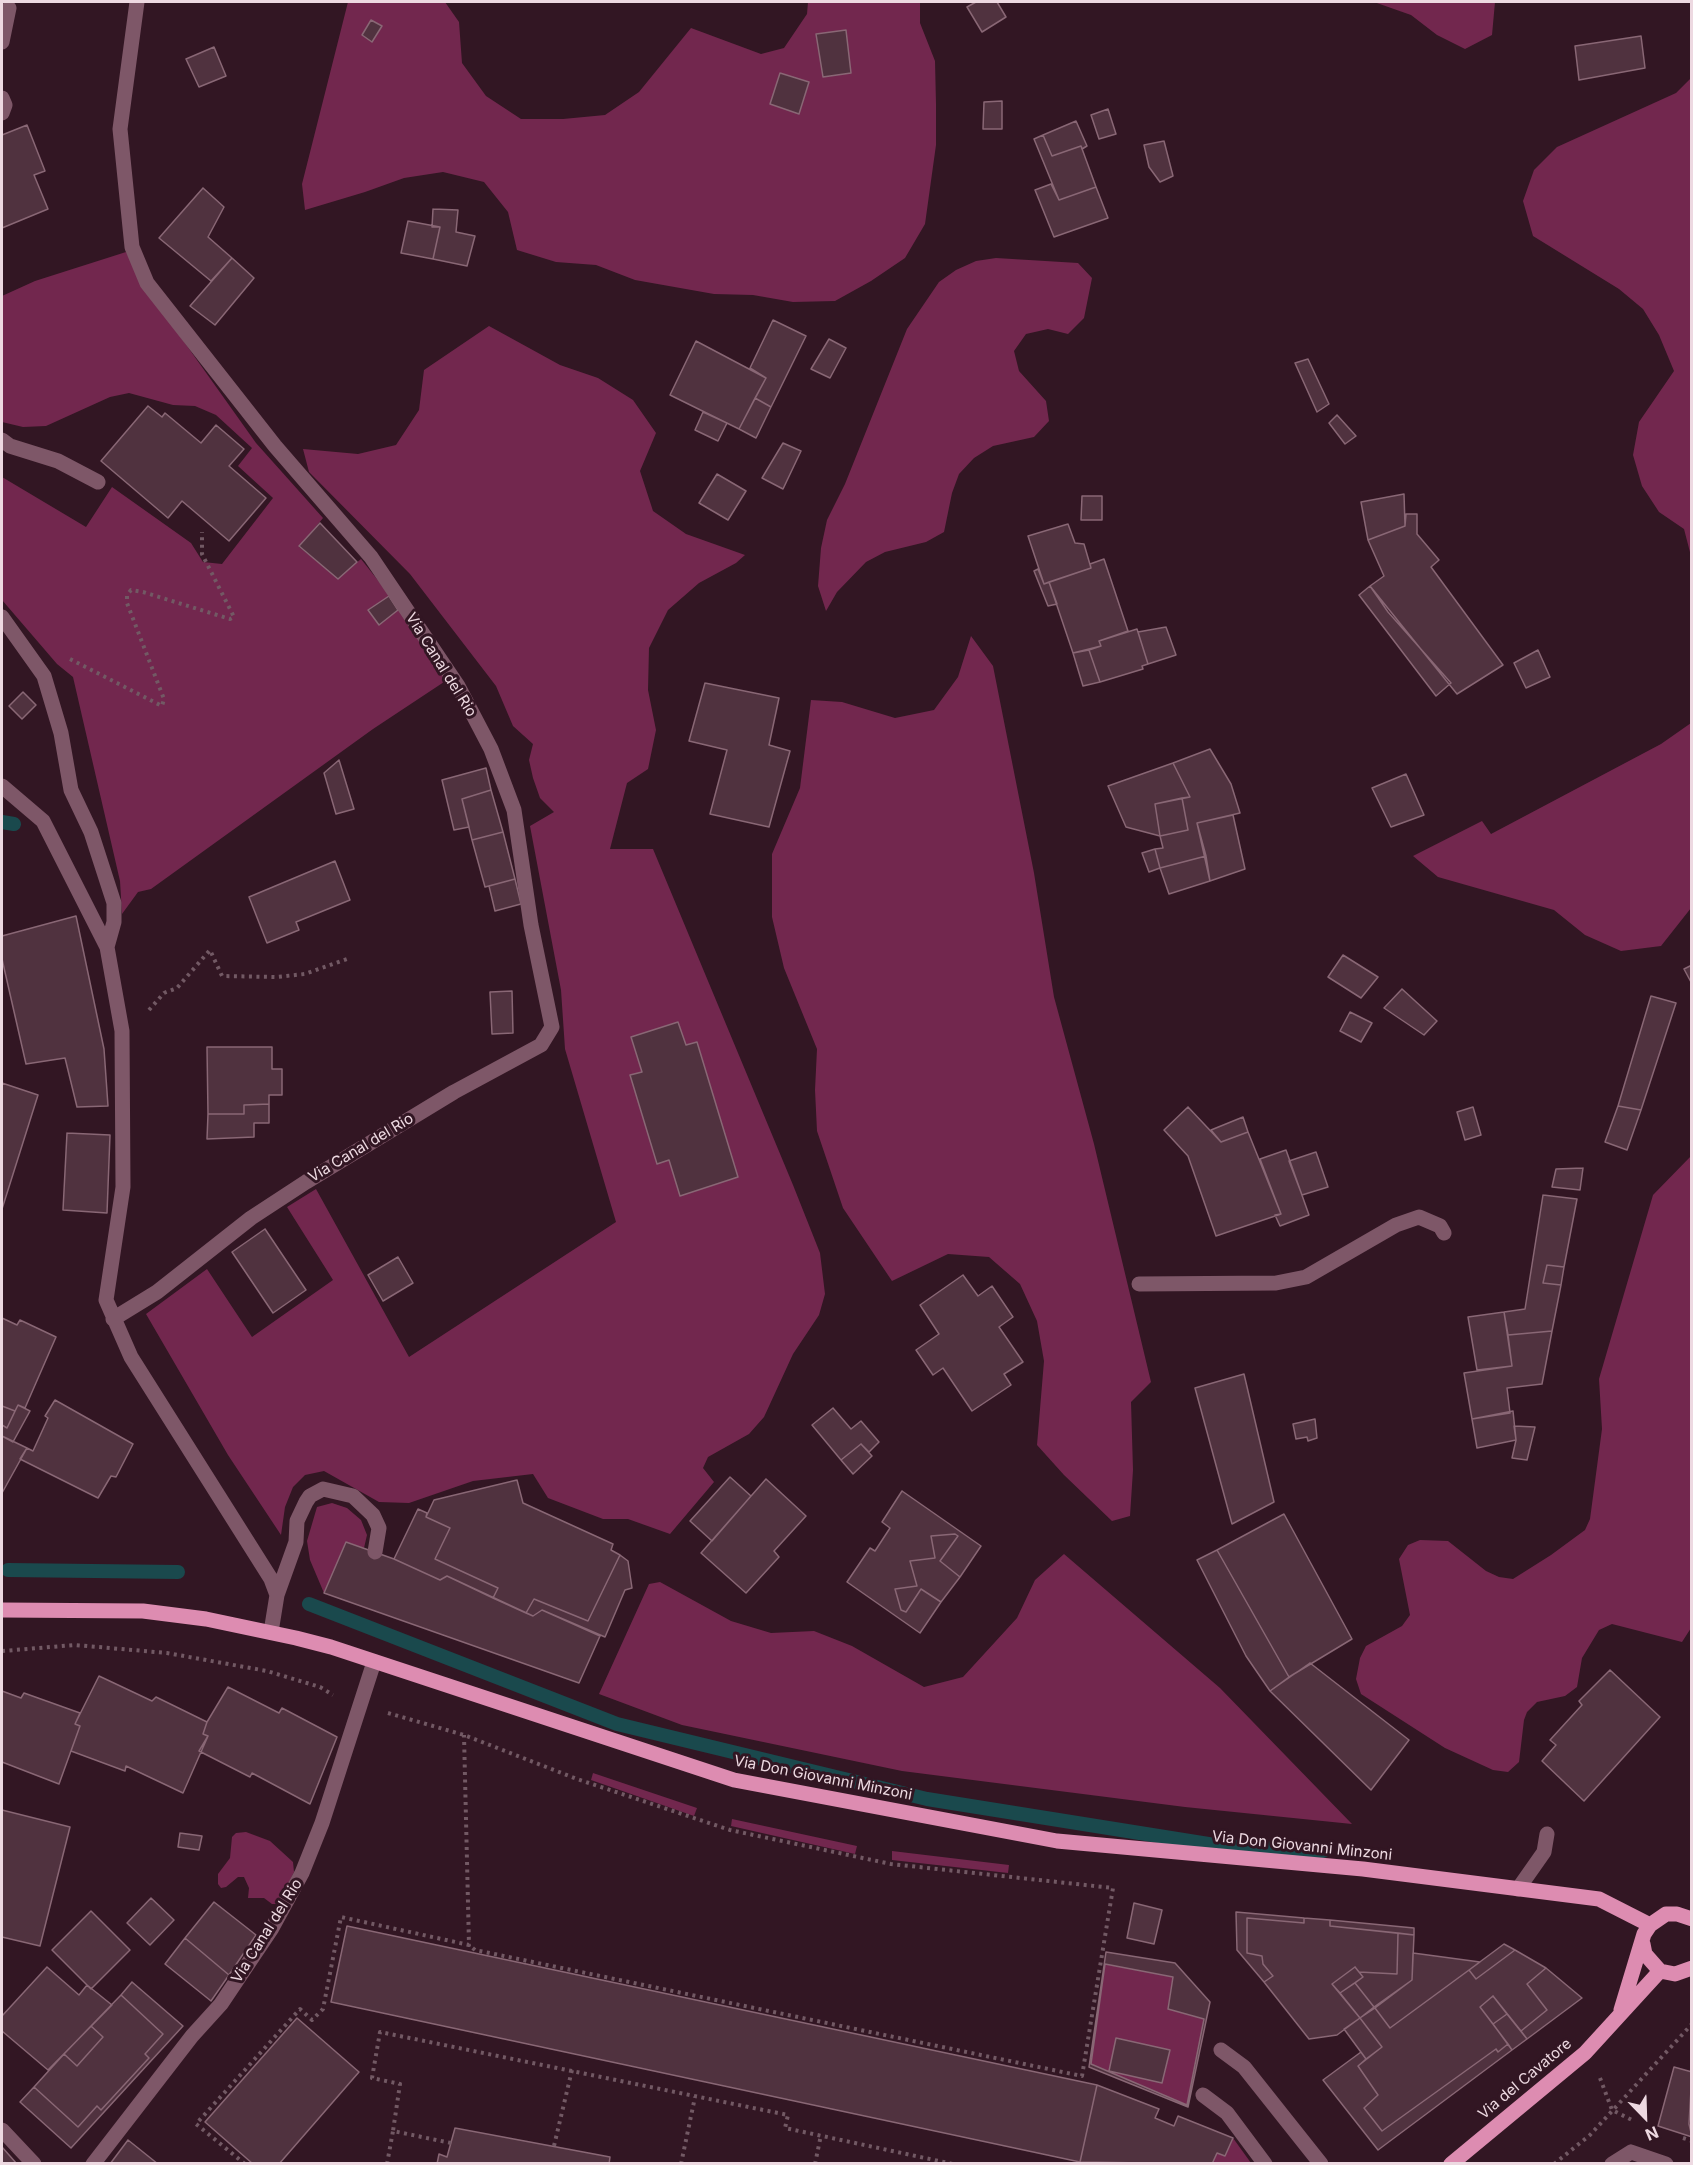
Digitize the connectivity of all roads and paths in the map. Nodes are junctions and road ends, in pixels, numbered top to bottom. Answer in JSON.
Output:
{"nodes":[{"id":1,"x":137,"y":2,"type":"edge"},
{"id":2,"x":9,"y":8,"type":"dead end"},
{"id":3,"x":2,"y":42,"type":"edge"},
{"id":4,"x":2,"y":98,"type":"edge"},
{"id":5,"x":2,"y":113,"type":"edge"},
{"id":6,"x":2,"y":440,"type":"edge"},
{"id":7,"x":98,"y":482,"type":"dead end"},
{"id":8,"x":202,"y":532,"type":"dead end"},
{"id":9,"x":2,"y":617,"type":"edge"},
{"id":10,"x":64,"y":659,"type":"dead end"},
{"id":11,"x":2,"y":786,"type":"edge"},
{"id":12,"x":107,"y":947,"type":"junction"},
{"id":13,"x":350,"y":958,"type":"dead end"},
{"id":14,"x":122,"y":1031,"type":"junction"},
{"id":15,"x":1444,"y":1233,"type":"dead end"},
{"id":16,"x":1139,"y":1284,"type":"dead end"},
{"id":17,"x":113,"y":1318,"type":"junction"},
{"id":18,"x":375,"y":1552,"type":"dead end"},
{"id":19,"x":277,"y":1595,"type":"junction"},
{"id":20,"x":2,"y":1610,"type":"edge"},
{"id":21,"x":271,"y":1632,"type":"junction"},
{"id":22,"x":2,"y":1651,"type":"edge"},
{"id":23,"x":374,"y":1662,"type":"junction"},
{"id":24,"x":360,"y":1706,"type":"junction"},
{"id":25,"x":464,"y":1736,"type":"junction"},
{"id":26,"x":1546,"y":1834,"type":"dead end"},
{"id":27,"x":1518,"y":1889,"type":"junction"},
{"id":28,"x":1690,"y":1915,"type":"edge"},
{"id":29,"x":1650,"y":1925,"type":"junction"},
{"id":30,"x":1643,"y":1944,"type":"junction"},
{"id":31,"x":469,"y":1945,"type":"junction"},
{"id":32,"x":1692,"y":1968,"type":"edge"},
{"id":33,"x":1660,"y":1971,"type":"junction"},
{"id":34,"x":1618,"y":2018,"type":"junction"},
{"id":35,"x":1692,"y":2024,"type":"edge"},
{"id":36,"x":1221,"y":2050,"type":"dead end"},
{"id":37,"x":1585,"y":2053,"type":"junction"},
{"id":38,"x":572,"y":2070,"type":"junction"},
{"id":39,"x":1203,"y":2095,"type":"dead end"},
{"id":40,"x":695,"y":2097,"type":"junction"},
{"id":41,"x":1612,"y":2110,"type":"junction"},
{"id":42,"x":1640,"y":2124,"type":"dead end"},
{"id":43,"x":2,"y":2130,"type":"edge"},
{"id":44,"x":393,"y":2131,"type":"junction"},
{"id":45,"x":821,"y":2136,"type":"junction"},
{"id":46,"x":1681,"y":2138,"type":"dead end"},
{"id":47,"x":1692,"y":2141,"type":"edge"},
{"id":48,"x":451,"y":2143,"type":"dead end"},
{"id":49,"x":554,"y":2146,"type":"dead end"},
{"id":50,"x":1630,"y":2158,"type":"edge"},
{"id":51,"x":34,"y":2163,"type":"edge"},
{"id":52,"x":93,"y":2163,"type":"edge"},
{"id":53,"x":245,"y":2163,"type":"edge"},
{"id":54,"x":387,"y":2163,"type":"edge"},
{"id":55,"x":681,"y":2163,"type":"edge"},
{"id":56,"x":814,"y":2163,"type":"edge"},
{"id":57,"x":945,"y":2163,"type":"edge"},
{"id":58,"x":953,"y":2163,"type":"edge"},
{"id":59,"x":1265,"y":2163,"type":"edge"},
{"id":60,"x":1321,"y":2163,"type":"edge"},
{"id":61,"x":1451,"y":2163,"type":"edge"},
{"id":62,"x":1554,"y":2163,"type":"edge"},
{"id":63,"x":1612,"y":2163,"type":"edge"},
{"id":64,"x":1666,"y":2163,"type":"edge"}],
"edges":[{"from":1,"to":17,"type":"street","name":"Via Canal del Rio"},
{"from":2,"to":3,"type":"street"},
{"from":4,"to":5,"type":"street"},
{"from":6,"to":7,"type":"street"},
{"from":8,"to":10,"type":"path"},
{"from":9,"to":12,"type":"street"},
{"from":11,"to":12,"type":"street"},
{"from":12,"to":14,"type":"street"},
{"from":13,"to":14,"type":"path"},
{"from":14,"to":17,"type":"street"},
{"from":15,"to":16,"type":"street"},
{"from":17,"to":19,"type":"street"},
{"from":18,"to":19,"type":"street"},
{"from":19,"to":21,"type":"street"},
{"from":20,"to":21,"type":"main road","name":"Via Don Giovanni Minzoni"},
{"from":21,"to":23,"type":"main road","name":"Via Don Giovanni Minzoni"},
{"from":22,"to":24,"type":"path"},
{"from":23,"to":24,"type":"street","name":"Via Canal del Rio"},
{"from":23,"to":27,"type":"main road","name":"Via Don Giovanni Minzoni"},
{"from":24,"to":25,"type":"path"},
{"from":24,"to":52,"type":"street","name":"Via Canal del Rio"},
{"from":25,"to":31,"type":"path"},
{"from":25,"to":31,"type":"path"},
{"from":26,"to":27,"type":"street"},
{"from":27,"to":29,"type":"main road","name":"Via Don Giovanni Minzoni"},
{"from":28,"to":29,"type":"main road"},
{"from":29,"to":30,"type":"main road","name":"Via del Cavatore"},
{"from":30,"to":33,"type":"main road"},
{"from":30,"to":34,"type":"main road","name":"Via del Cavatore"},
{"from":31,"to":53,"type":"path"},
{"from":32,"to":33,"type":"main road"},
{"from":33,"to":34,"type":"main road","name":"Via del Cavatore"},
{"from":34,"to":37,"type":"main road","name":"Via del Cavatore"},
{"from":35,"to":41,"type":"path"},
{"from":36,"to":60,"type":"street"},
{"from":37,"to":41,"type":"path"},
{"from":37,"to":61,"type":"main road","name":"Via del Cavatore"},
{"from":38,"to":40,"type":"path"},
{"from":38,"to":44,"type":"path"},
{"from":38,"to":49,"type":"path"},
{"from":39,"to":59,"type":"street"},
{"from":40,"to":45,"type":"path"},
{"from":40,"to":55,"type":"path"},
{"from":41,"to":42,"type":"path"},
{"from":41,"to":62,"type":"path"},
{"from":43,"to":51,"type":"street"},
{"from":44,"to":48,"type":"path"},
{"from":44,"to":54,"type":"path"},
{"from":45,"to":56,"type":"path"},
{"from":45,"to":57,"type":"path"},
{"from":46,"to":47,"type":"path"},
{"from":50,"to":63,"type":"street"},
{"from":50,"to":64,"type":"street"},
{"from":57,"to":58,"type":"path"}]}
